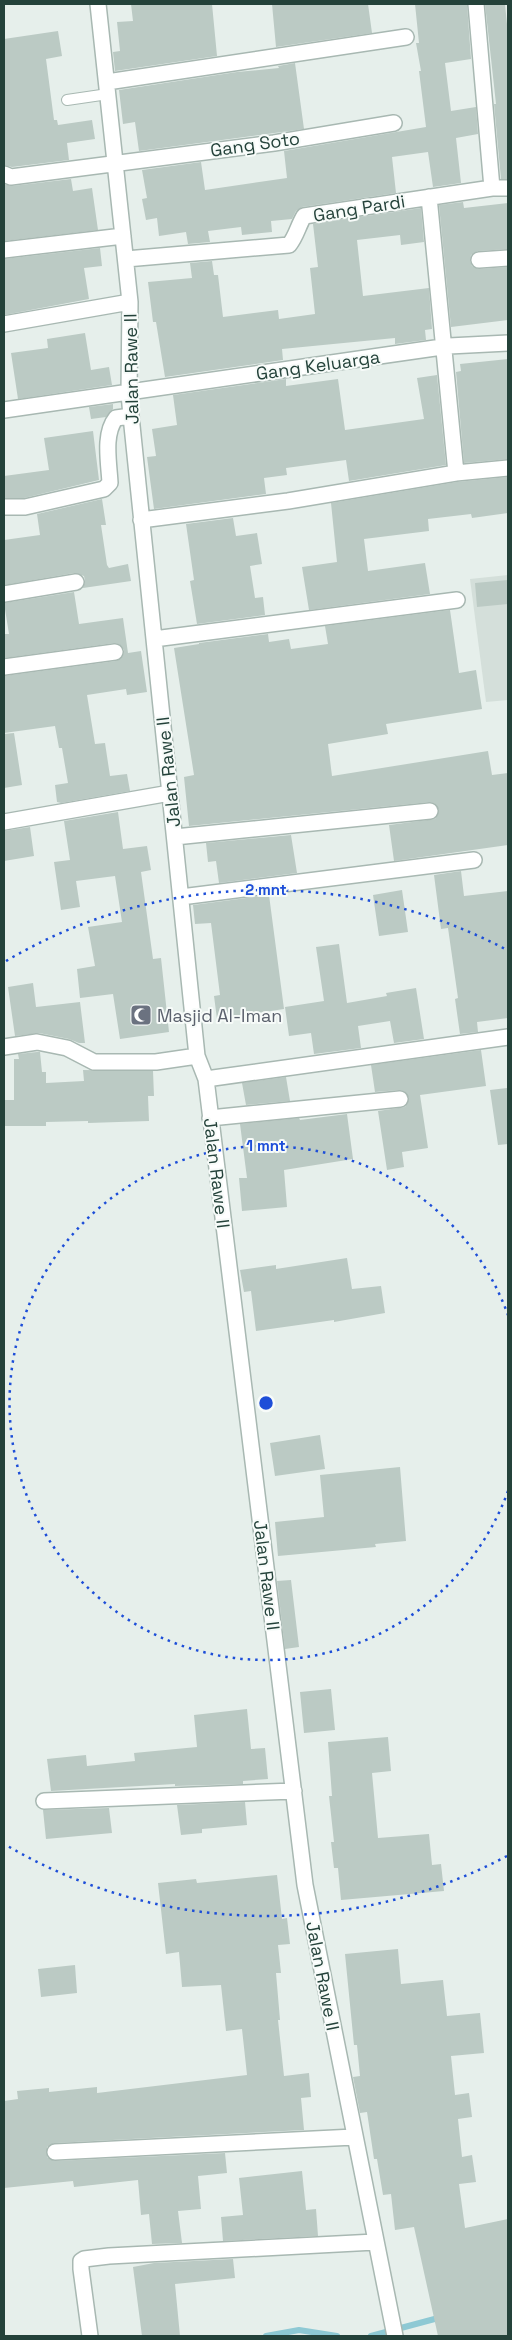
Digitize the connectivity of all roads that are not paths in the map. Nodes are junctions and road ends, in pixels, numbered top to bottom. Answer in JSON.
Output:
{"nodes":[{"id":1,"x":98,"y":4,"type":"edge"},
{"id":2,"x":476,"y":4,"type":"edge"},
{"id":3,"x":406,"y":37,"type":"dead end"},
{"id":4,"x":107,"y":88,"type":"junction"},
{"id":5,"x":67,"y":100,"type":"dead end"},
{"id":6,"x":394,"y":124,"type":"dead end"},
{"id":7,"x":115,"y":162,"type":"junction"},
{"id":8,"x":4,"y":174,"type":"edge"},
{"id":9,"x":492,"y":188,"type":"junction"},
{"id":10,"x":508,"y":188,"type":"edge"},
{"id":11,"x":429,"y":197,"type":"junction"},
{"id":12,"x":123,"y":236,"type":"junction"},
{"id":13,"x":4,"y":250,"type":"edge"},
{"id":14,"x":508,"y":258,"type":"edge"},
{"id":15,"x":126,"y":259,"type":"junction"},
{"id":16,"x":479,"y":260,"type":"dead end"},
{"id":17,"x":130,"y":302,"type":"junction"},
{"id":18,"x":4,"y":324,"type":"edge"},
{"id":19,"x":508,"y":343,"type":"edge"},
{"id":20,"x":445,"y":347,"type":"junction"},
{"id":21,"x":129,"y":393,"type":"junction"},
{"id":22,"x":4,"y":410,"type":"edge"},
{"id":23,"x":131,"y":416,"type":"junction"},
{"id":24,"x":508,"y":468,"type":"edge"},
{"id":25,"x":456,"y":473,"type":"junction"},
{"id":26,"x":4,"y":507,"type":"edge"},
{"id":27,"x":141,"y":520,"type":"junction"},
{"id":28,"x":76,"y":582,"type":"dead end"},
{"id":29,"x":4,"y":594,"type":"edge"},
{"id":30,"x":457,"y":600,"type":"dead end"},
{"id":31,"x":154,"y":639,"type":"junction"},
{"id":32,"x":115,"y":652,"type":"dead end"},
{"id":33,"x":4,"y":667,"type":"edge"},
{"id":34,"x":170,"y":793,"type":"junction"},
{"id":35,"x":430,"y":811,"type":"dead end"},
{"id":36,"x":4,"y":822,"type":"edge"},
{"id":37,"x":174,"y":837,"type":"junction"},
{"id":38,"x":474,"y":860,"type":"dead end"},
{"id":39,"x":181,"y":897,"type":"junction"},
{"id":40,"x":508,"y":1037,"type":"edge"},
{"id":41,"x":4,"y":1047,"type":"edge"},
{"id":42,"x":198,"y":1056,"type":"junction"},
{"id":43,"x":206,"y":1079,"type":"junction"},
{"id":44,"x":400,"y":1099,"type":"dead end"},
{"id":45,"x":210,"y":1118,"type":"junction"},
{"id":46,"x":294,"y":1790,"type":"junction"},
{"id":47,"x":44,"y":1800,"type":"dead end"},
{"id":48,"x":354,"y":2137,"type":"junction"},
{"id":49,"x":55,"y":2152,"type":"dead end"},
{"id":50,"x":375,"y":2242,"type":"junction"},
{"id":51,"x":90,"y":2336,"type":"edge"},
{"id":52,"x":394,"y":2336,"type":"edge"}],
"edges":[{"from":1,"to":4,"type":"street","name":"Jalan Rawe II"},
{"from":2,"to":9,"type":"street"},
{"from":3,"to":4,"type":"street"},
{"from":4,"to":5,"type":"lane"},
{"from":4,"to":7,"type":"street","name":"Jalan Rawe II"},
{"from":6,"to":7,"type":"street","name":"Gang Soto"},
{"from":7,"to":8,"type":"street","name":"Gang Soto"},
{"from":7,"to":12,"type":"street","name":"Jalan Rawe II"},
{"from":9,"to":10,"type":"street","name":"Gang Pardi"},
{"from":9,"to":11,"type":"street","name":"Gang Pardi"},
{"from":11,"to":15,"type":"street","name":"Gang Pardi"},
{"from":11,"to":20,"type":"street"},
{"from":12,"to":13,"type":"street"},
{"from":12,"to":15,"type":"street","name":"Jalan Rawe II"},
{"from":14,"to":16,"type":"street"},
{"from":15,"to":17,"type":"street","name":"Jalan Rawe II"},
{"from":17,"to":18,"type":"street"},
{"from":17,"to":21,"type":"street","name":"Jalan Rawe II"},
{"from":19,"to":20,"type":"street","name":"Gang Keluarga"},
{"from":20,"to":21,"type":"street","name":"Gang Keluarga"},
{"from":20,"to":25,"type":"street"},
{"from":21,"to":22,"type":"street","name":"Gang Keluarga"},
{"from":21,"to":23,"type":"street","name":"Jalan Rawe II"},
{"from":23,"to":26,"type":"street"},
{"from":23,"to":27,"type":"street","name":"Jalan Rawe II"},
{"from":24,"to":25,"type":"street"},
{"from":25,"to":27,"type":"street"},
{"from":27,"to":31,"type":"street","name":"Jalan Rawe II"},
{"from":28,"to":29,"type":"street"},
{"from":30,"to":31,"type":"street"},
{"from":31,"to":34,"type":"street","name":"Jalan Rawe II"},
{"from":32,"to":33,"type":"street"},
{"from":34,"to":36,"type":"street"},
{"from":34,"to":37,"type":"street","name":"Jalan Rawe II"},
{"from":35,"to":37,"type":"street"},
{"from":37,"to":39,"type":"street","name":"Jalan Rawe II"},
{"from":38,"to":39,"type":"street"},
{"from":39,"to":42,"type":"street","name":"Jalan Rawe II"},
{"from":40,"to":43,"type":"street"},
{"from":41,"to":42,"type":"street"},
{"from":42,"to":43,"type":"street","name":"Jalan Rawe II"},
{"from":43,"to":45,"type":"street","name":"Jalan Rawe II"},
{"from":44,"to":45,"type":"street"},
{"from":45,"to":46,"type":"street","name":"Jalan Rawe II"},
{"from":46,"to":47,"type":"street"},
{"from":46,"to":48,"type":"street","name":"Jalan Rawe II"},
{"from":48,"to":49,"type":"street"},
{"from":48,"to":50,"type":"street","name":"Jalan Rawe II"},
{"from":50,"to":51,"type":"street"},
{"from":50,"to":52,"type":"street","name":"Jalan Rawe II"}]}
